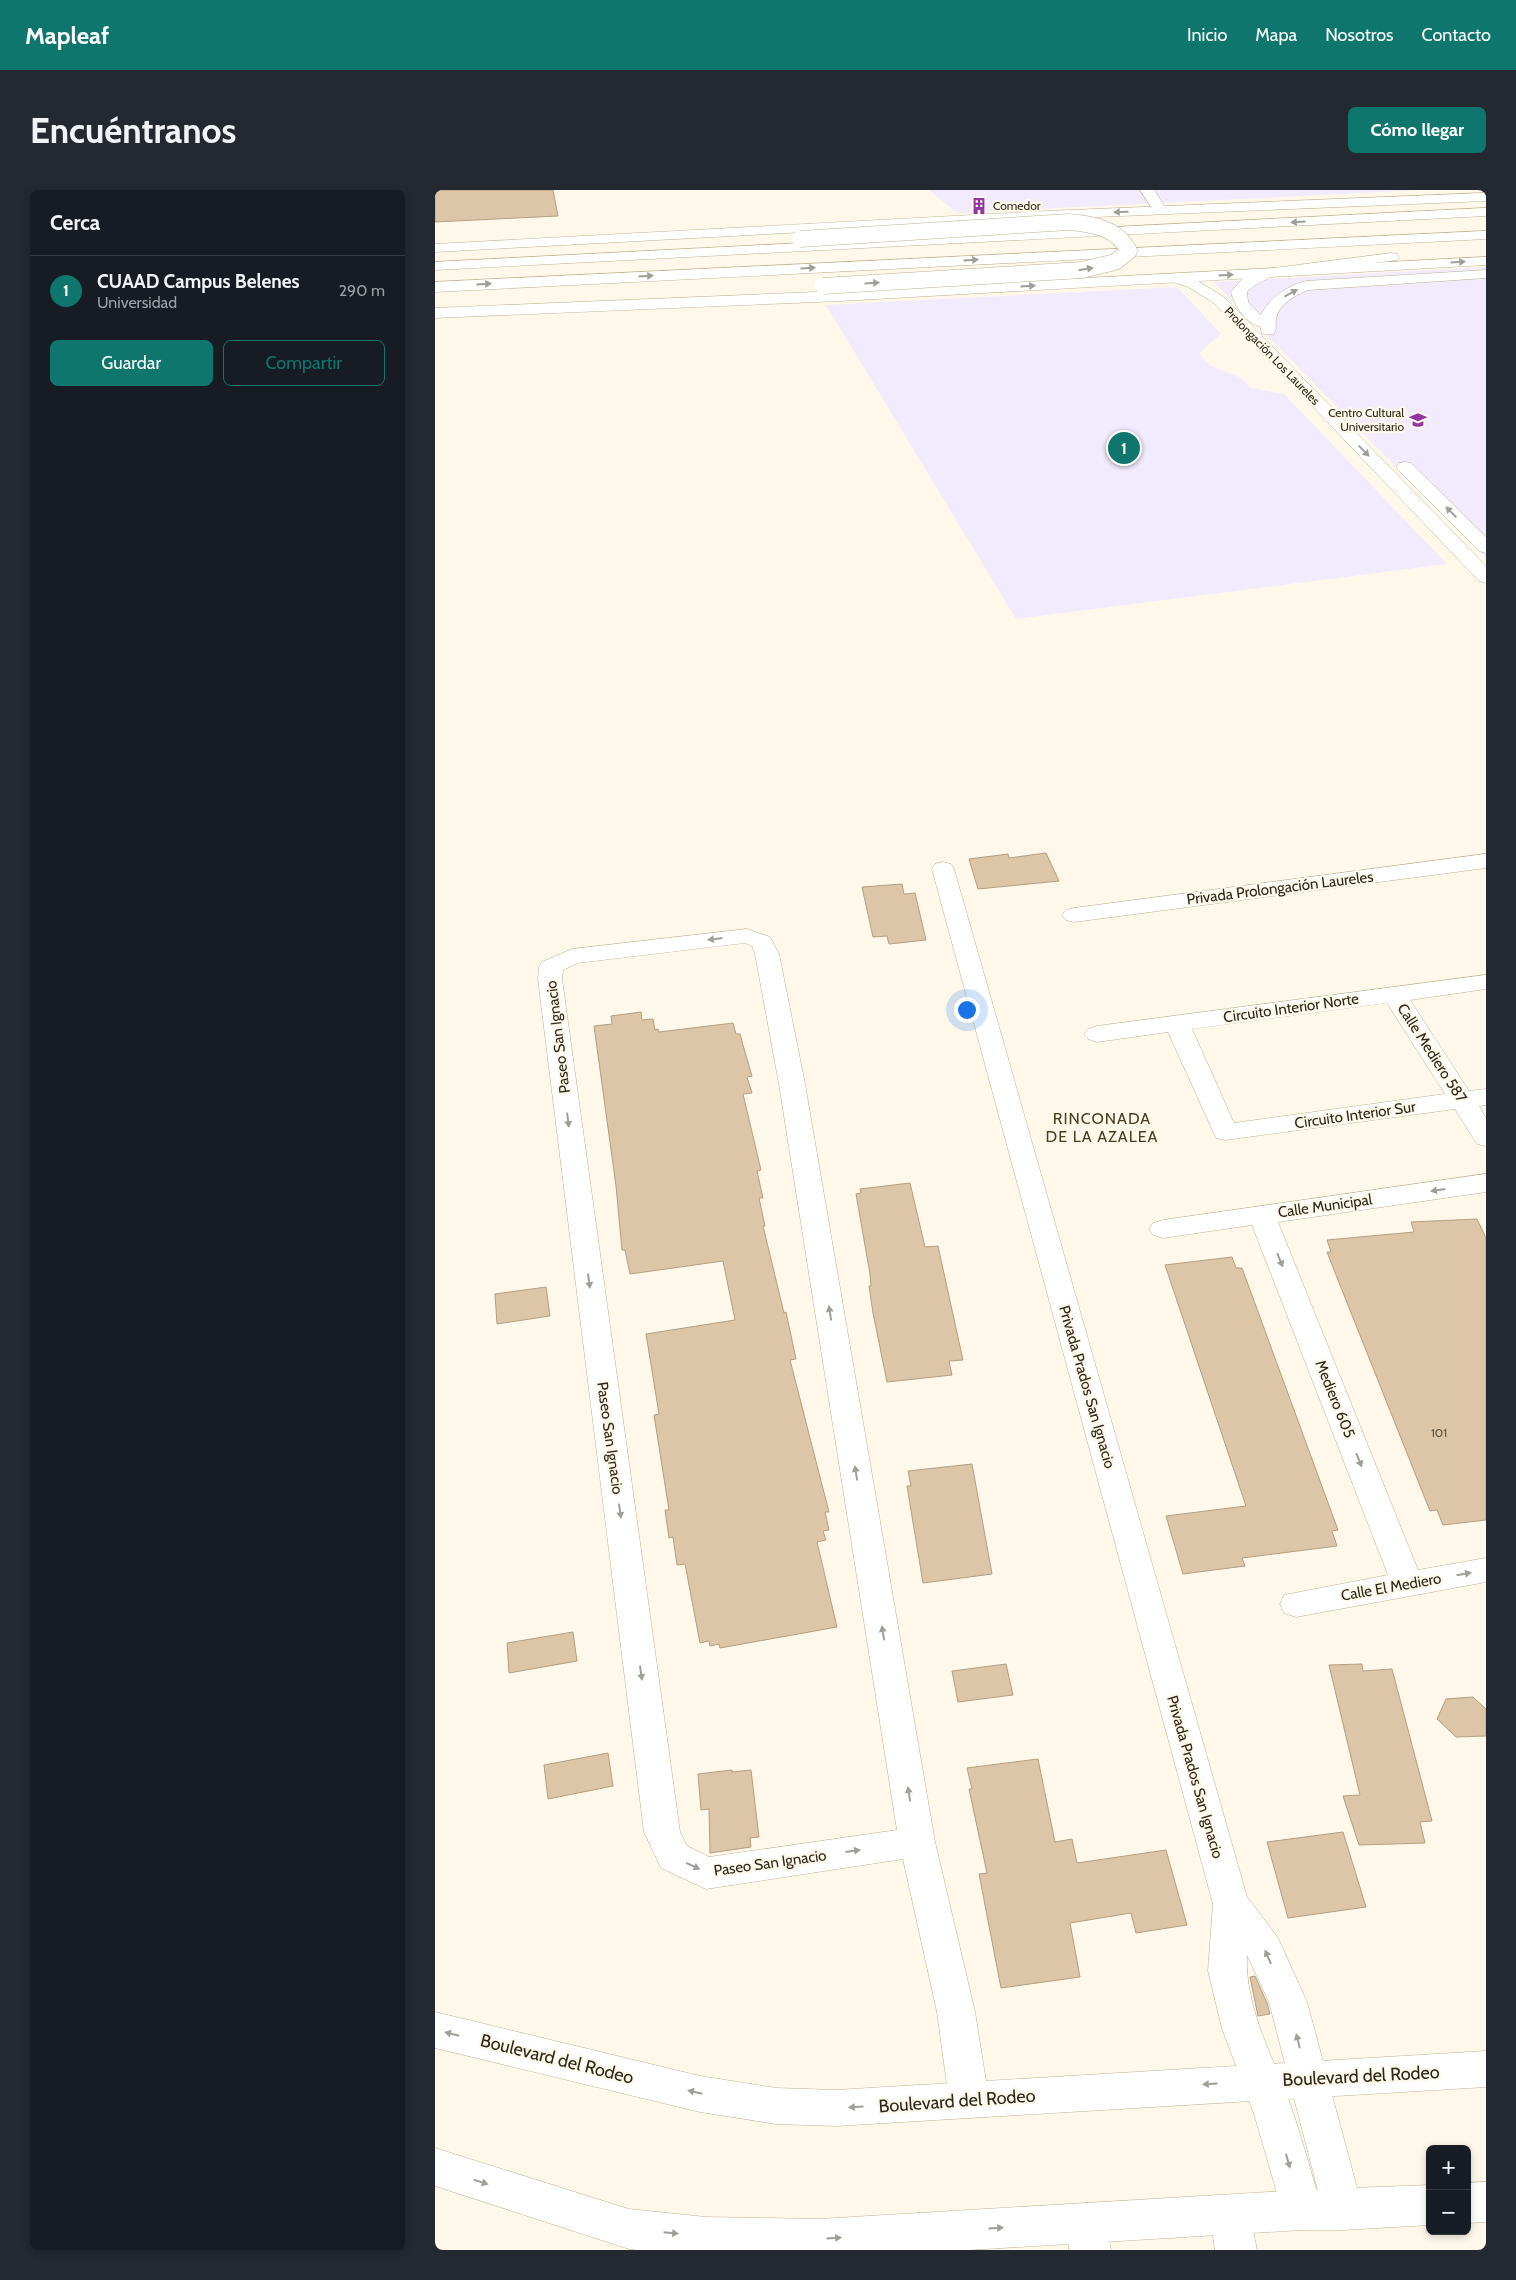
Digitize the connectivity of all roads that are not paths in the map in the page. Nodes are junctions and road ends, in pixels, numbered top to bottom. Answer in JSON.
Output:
{"nodes":[{"id":1,"x":1147,"y":190,"type":"edge"},
{"id":2,"x":1486,"y":197,"type":"edge"},
{"id":3,"x":1486,"y":207,"type":"edge"},
{"id":4,"x":1160,"y":210,"type":"junction"},
{"id":5,"x":1486,"y":212,"type":"edge"},
{"id":6,"x":1486,"y":235,"type":"edge"},
{"id":7,"x":1486,"y":247,"type":"edge"},
{"id":8,"x":435,"y":248,"type":"edge"},
{"id":9,"x":1486,"y":261,"type":"edge"},
{"id":10,"x":435,"y":266,"type":"edge"},
{"id":11,"x":1366,"y":267,"type":"junction"},
{"id":12,"x":1267,"y":272,"type":"junction"},
{"id":13,"x":1479,"y":275,"type":"edge"},
{"id":14,"x":1175,"y":278,"type":"junction"},
{"id":15,"x":435,"y":286,"type":"edge"},
{"id":16,"x":1246,"y":309,"type":"junction"},
{"id":17,"x":1228,"y":310,"type":"junction"},
{"id":18,"x":436,"y":313,"type":"edge"},
{"id":19,"x":1268,"y":331,"type":"junction"},
{"id":20,"x":1351,"y":413,"type":"dead end"},
{"id":21,"x":1392,"y":454,"type":"dead end"},
{"id":22,"x":1486,"y":547,"type":"edge"},
{"id":23,"x":1461,"y":551,"type":"junction"},
{"id":24,"x":1486,"y":577,"type":"edge"},
{"id":25,"x":1486,"y":861,"type":"edge"},
{"id":26,"x":943,"y":869,"type":"dead end"},
{"id":27,"x":1074,"y":915,"type":"dead end"},
{"id":28,"x":1486,"y":982,"type":"edge"},
{"id":29,"x":1394,"y":994,"type":"junction"},
{"id":30,"x":1177,"y":1023,"type":"junction"},
{"id":31,"x":1097,"y":1034,"type":"dead end"},
{"id":32,"x":1474,"y":1099,"type":"edge"},
{"id":33,"x":1486,"y":1138,"type":"edge"},
{"id":34,"x":1486,"y":1183,"type":"edge"},
{"id":35,"x":1263,"y":1215,"type":"junction"},
{"id":36,"x":1163,"y":1229,"type":"dead end"},
{"id":37,"x":1486,"y":1570,"type":"edge"},
{"id":38,"x":1408,"y":1584,"type":"junction"},
{"id":39,"x":1296,"y":1604,"type":"dead end"},
{"id":40,"x":917,"y":1842,"type":"junction"},
{"id":41,"x":1231,"y":1904,"type":"junction"},
{"id":42,"x":435,"y":2030,"type":"edge"},
{"id":43,"x":1486,"y":2069,"type":"edge"},
{"id":44,"x":1307,"y":2080,"type":"junction"},
{"id":45,"x":1261,"y":2081,"type":"junction"},
{"id":46,"x":969,"y":2100,"type":"junction"},
{"id":47,"x":435,"y":2167,"type":"edge"},
{"id":48,"x":1486,"y":2202,"type":"edge"},
{"id":49,"x":1471,"y":2203,"type":"edge"},
{"id":50,"x":1426,"y":2205,"type":"edge"},
{"id":51,"x":1302,"y":2210,"type":"junction"},
{"id":52,"x":1343,"y":2210,"type":"junction"},
{"id":53,"x":1233,"y":2233,"type":"edge"},
{"id":54,"x":1088,"y":2237,"type":"edge"},
{"id":55,"x":629,"y":2240,"type":"edge"}],
"edges":[{"from":1,"to":4,"type":"main road"},
{"from":2,"to":4,"type":"main road"},
{"from":3,"to":4,"type":"main road"},
{"from":4,"to":8,"type":"main road","one_way":true},
{"from":5,"to":10,"type":"main road","one_way":true},
{"from":15,"to":6,"type":"main road","one_way":true},
{"from":7,"to":12,"type":"main road"},
{"from":18,"to":8,"type":"main road","one_way":true,"bridge":true},
{"from":11,"to":9,"type":"main road","one_way":true},
{"from":11,"to":12,"type":"main road"},
{"from":11,"to":13,"type":"main road"},
{"from":14,"to":12,"type":"main road","one_way":true},
{"from":12,"to":16,"type":"main road","name":"Prolongación Los Laureles"},
{"from":19,"to":13,"type":"main road","one_way":true},
{"from":14,"to":17,"type":"main road","name":"Prolongación Los Laureles"},
{"from":18,"to":14,"type":"main road","one_way":true},
{"from":16,"to":17,"type":"main road"},
{"from":16,"to":19,"type":"main road","name":"Prolongación Los Laureles"},
{"from":17,"to":23,"type":"main road","name":"Prolongación Los Laureles","one_way":true},
{"from":19,"to":20,"type":"main road","name":"Prolongación Los Laureles"},
{"from":22,"to":21,"type":"main road","one_way":true},
{"from":22,"to":23,"type":"main road"},
{"from":23,"to":24,"type":"main road","name":"Prolongación Los Laureles"},
{"from":25,"to":27,"type":"main road","name":"Privada Prolongación Laureles"},
{"from":26,"to":41,"type":"main road","name":"Privada Prados San Ignacio"},
{"from":28,"to":29,"type":"main road","name":"Circuito Interior Norte"},
{"from":29,"to":30,"type":"main road","name":"Circuito Interior Norte"},
{"from":29,"to":32,"type":"main road","name":"Calle Mediero 587"},
{"from":30,"to":31,"type":"main road","name":"Circuito Interior Norte"},
{"from":30,"to":32,"type":"main road","name":"Circuito Interior Sur"},
{"from":32,"to":33,"type":"main road","name":"Calle Mediero 587"},
{"from":34,"to":35,"type":"main road","name":"Calle Municipal","one_way":true},
{"from":35,"to":36,"type":"main road","name":"Calle Municipal"},
{"from":35,"to":38,"type":"main road","name":"Mediero 605","one_way":true},
{"from":38,"to":37,"type":"main road","name":"Calle El Mediero","one_way":true},
{"from":38,"to":39,"type":"main road","name":"Calle El Mediero"},
{"from":40,"to":40,"type":"main road","name":"Paseo San Ignacio","one_way":true},
{"from":40,"to":46,"type":"main road","name":"Paseo San Ignacio"},
{"from":44,"to":41,"type":"main road","one_way":true},
{"from":41,"to":45,"type":"main road"},
{"from":46,"to":42,"type":"main road","name":"Boulevard del Rodeo","one_way":true},
{"from":43,"to":44,"type":"main road","name":"Boulevard del Rodeo"},
{"from":44,"to":45,"type":"main road","name":"Boulevard del Rodeo"},
{"from":44,"to":52,"type":"main road"},
{"from":45,"to":46,"type":"main road","name":"Boulevard del Rodeo","one_way":true},
{"from":45,"to":51,"type":"main road","one_way":true},
{"from":47,"to":55,"type":"main road","one_way":true},
{"from":48,"to":49,"type":"main road"},
{"from":50,"to":52,"type":"main road"},
{"from":51,"to":52,"type":"main road"},
{"from":51,"to":53,"type":"main road"},
{"from":53,"to":54,"type":"main road"},
{"from":55,"to":54,"type":"main road","one_way":true}]}
